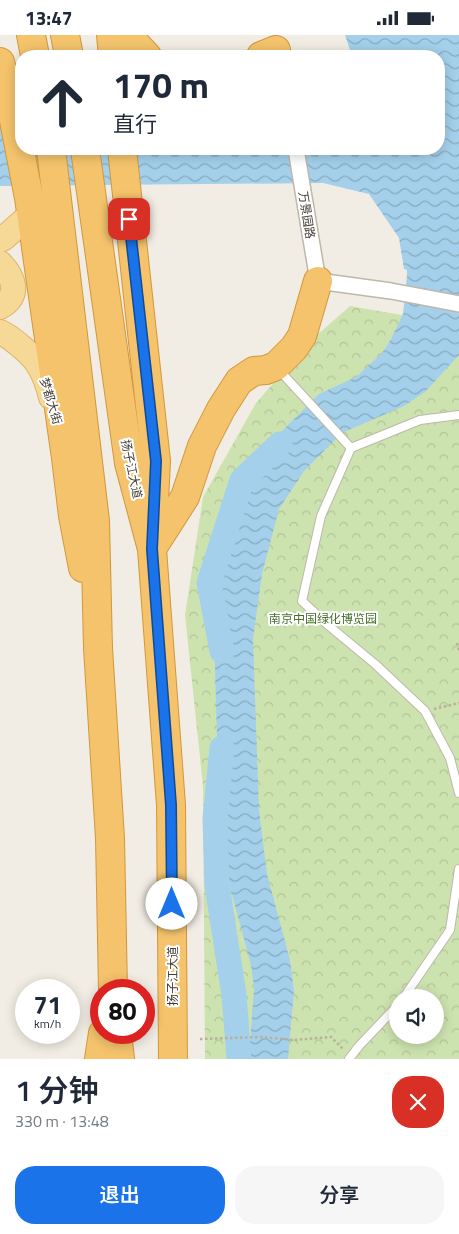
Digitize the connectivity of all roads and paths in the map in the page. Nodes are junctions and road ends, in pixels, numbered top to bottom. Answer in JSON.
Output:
{"nodes":[{"id":1,"x":31,"y":35,"type":"edge"},
{"id":2,"x":65,"y":35,"type":"edge"},
{"id":3,"x":111,"y":35,"type":"edge"},
{"id":4,"x":129,"y":35,"type":"edge"},
{"id":5,"x":34,"y":50,"type":"edge"},
{"id":6,"x":68,"y":50,"type":"edge"},
{"id":7,"x":112,"y":50,"type":"edge"},
{"id":8,"x":141,"y":50,"type":"edge"},
{"id":9,"x":0,"y":61,"type":"edge"},
{"id":10,"x":15,"y":126,"type":"edge"},
{"id":11,"x":20,"y":155,"type":"edge"},
{"id":12,"x":52,"y":155,"type":"edge"},
{"id":13,"x":86,"y":155,"type":"edge"},
{"id":14,"x":123,"y":155,"type":"edge"},
{"id":15,"x":297,"y":155,"type":"edge"},
{"id":16,"x":30,"y":206,"type":"junction"},
{"id":17,"x":0,"y":240,"type":"edge"},
{"id":18,"x":0,"y":263,"type":"edge"},
{"id":19,"x":318,"y":281,"type":"junction"},
{"id":20,"x":459,"y":303,"type":"edge"},
{"id":21,"x":0,"y":307,"type":"edge"},
{"id":22,"x":0,"y":331,"type":"edge"},
{"id":23,"x":276,"y":366,"type":"junction"},
{"id":24,"x":459,"y":415,"type":"edge"},
{"id":25,"x":351,"y":449,"type":"junction"},
{"id":26,"x":66,"y":458,"type":"junction"},
{"id":27,"x":152,"y":549,"type":"junction"},
{"id":28,"x":457,"y":643,"type":"dead end"},
{"id":29,"x":98,"y":647,"type":"junction"},
{"id":30,"x":459,"y":651,"type":"edge"},
{"id":31,"x":459,"y":703,"type":"edge"},
{"id":32,"x":425,"y":711,"type":"junction"},
{"id":33,"x":459,"y":793,"type":"edge"},
{"id":34,"x":459,"y":869,"type":"edge"},
{"id":35,"x":112,"y":979,"type":"edge"},
{"id":36,"x":409,"y":989,"type":"edge"},
{"id":37,"x":389,"y":1014,"type":"edge"},
{"id":38,"x":200,"y":1039,"type":"dead end"},
{"id":39,"x":101,"y":1044,"type":"edge"},
{"id":40,"x":118,"y":1044,"type":"edge"},
{"id":41,"x":343,"y":1049,"type":"dead end"},
{"id":42,"x":99,"y":1059,"type":"edge"},
{"id":43,"x":120,"y":1059,"type":"edge"},
{"id":44,"x":173,"y":1059,"type":"edge"},
{"id":45,"x":349,"y":1059,"type":"edge"}],
"edges":[{"from":1,"to":5,"type":"highway"},
{"from":2,"to":6,"type":"highway"},
{"from":3,"to":7,"type":"highway"},
{"from":4,"to":8,"type":"highway"},
{"from":9,"to":10,"type":"highway"},
{"from":11,"to":16,"type":"highway"},
{"from":12,"to":29,"type":"highway"},
{"from":13,"to":27,"type":"highway","name":"扬子江大道"},
{"from":14,"to":27,"type":"highway"},
{"from":15,"to":19,"type":"street","name":"万景园路"},
{"from":16,"to":17,"type":"main road"},
{"from":16,"to":26,"type":"highway"},
{"from":18,"to":21,"type":"main road"},
{"from":19,"to":20,"type":"street"},
{"from":19,"to":23,"type":"highway"},
{"from":22,"to":26,"type":"main road","name":"梦都大街"},
{"from":23,"to":25,"type":"lane"},
{"from":23,"to":27,"type":"highway"},
{"from":24,"to":25,"type":"lane"},
{"from":25,"to":32,"type":"lane"},
{"from":26,"to":29,"type":"highway"},
{"from":27,"to":44,"type":"highway","name":"扬子江大道"},
{"from":28,"to":30,"type":"path"},
{"from":29,"to":35,"type":"highway"},
{"from":31,"to":32,"type":"path"},
{"from":32,"to":33,"type":"lane"},
{"from":34,"to":36,"type":"lane"},
{"from":37,"to":45,"type":"lane"},
{"from":38,"to":41,"type":"path"},
{"from":39,"to":42,"type":"highway"},
{"from":40,"to":43,"type":"highway"}]}
